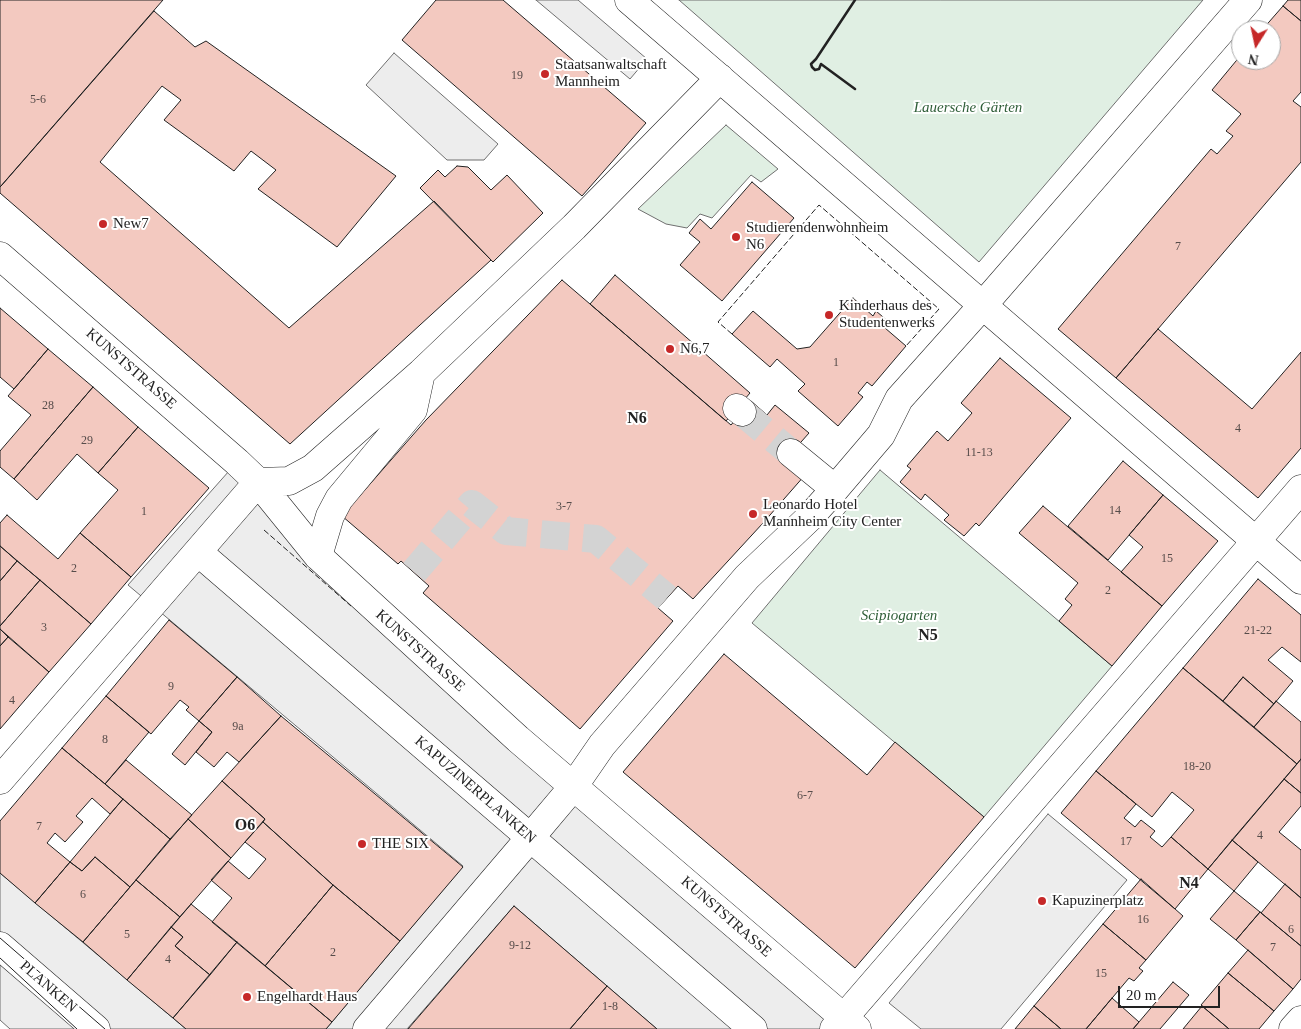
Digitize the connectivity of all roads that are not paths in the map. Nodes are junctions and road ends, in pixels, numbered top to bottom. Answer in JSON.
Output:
{"nodes":[{"id":1,"x":630,"y":0,"type":"edge"},
{"id":2,"x":1248,"y":0,"type":"edge"},
{"id":3,"x":720,"y":78,"type":"junction"},
{"id":4,"x":0,"y":256,"type":"edge"},
{"id":5,"x":983,"y":305,"type":"junction"},
{"id":6,"x":421,"y":374,"type":"junction"},
{"id":7,"x":376,"y":413,"type":"junction"},
{"id":8,"x":419,"y":415,"type":"junction"},
{"id":9,"x":792,"y":453,"type":"tunnel mouth"},
{"id":10,"x":258,"y":482,"type":"junction"},
{"id":11,"x":835,"y":489,"type":"junction"},
{"id":12,"x":1301,"y":489,"type":"edge"},
{"id":13,"x":1256,"y":541,"type":"junction"},
{"id":14,"x":198,"y":552,"type":"junction"},
{"id":15,"x":318,"y":556,"type":"junction"},
{"id":16,"x":1301,"y":580,"type":"edge"},
{"id":17,"x":0,"y":780,"type":"edge"},
{"id":18,"x":573,"y":787,"type":"junction"},
{"id":19,"x":530,"y":838,"type":"junction"},
{"id":20,"x":0,"y":946,"type":"edge"},
{"id":21,"x":1301,"y":1020,"type":"edge"},
{"id":22,"x":845,"y":1025,"type":"edge"},
{"id":23,"x":96,"y":1029,"type":"edge"},
{"id":24,"x":368,"y":1029,"type":"edge"},
{"id":25,"x":753,"y":1029,"type":"edge"},
{"id":26,"x":1293,"y":1029,"type":"edge"}],
"edges":[{"from":1,"to":3,"type":"street"},
{"from":2,"to":5,"type":"street"},
{"from":3,"to":5,"type":"street"},
{"from":3,"to":6,"type":"street"},
{"from":4,"to":10,"type":"street","name":"KUNSTSTRASSE"},
{"from":5,"to":11,"type":"street"},
{"from":5,"to":13,"type":"street"},
{"from":6,"to":7,"type":"street"},
{"from":6,"to":8,"type":"street"},
{"from":7,"to":8,"type":"street"},
{"from":7,"to":10,"type":"street"},
{"from":8,"to":15,"type":"street"},
{"from":9,"to":11,"type":"street"},
{"from":10,"to":14,"type":"street"},
{"from":10,"to":15,"type":"street","name":"KUNSTSTRASSE"},
{"from":11,"to":18,"type":"street"},
{"from":12,"to":13,"type":"street"},
{"from":13,"to":16,"type":"street"},
{"from":13,"to":22,"type":"street"},
{"from":14,"to":17,"type":"street"},
{"from":14,"to":19,"type":"street","name":"KAPUZINERPLANKEN"},
{"from":15,"to":18,"type":"street","name":"KUNSTSTRASSE"},
{"from":18,"to":19,"type":"street"},
{"from":18,"to":22,"type":"street","name":"KUNSTSTRASSE"},
{"from":19,"to":24,"type":"street"},
{"from":19,"to":25,"type":"street","name":"KAPUZINERPLANKEN"},
{"from":20,"to":23,"type":"street","name":"PLANKEN"},
{"from":21,"to":26,"type":"street"}]}
